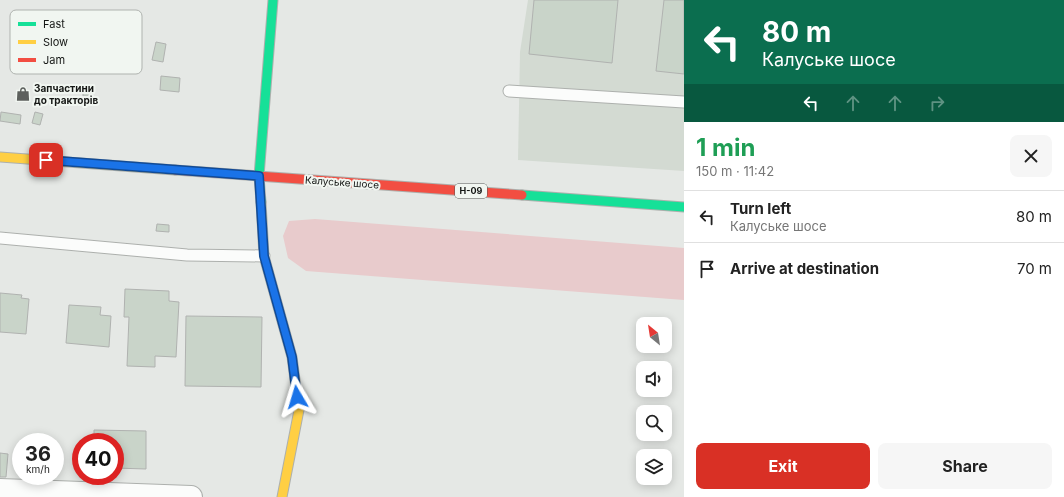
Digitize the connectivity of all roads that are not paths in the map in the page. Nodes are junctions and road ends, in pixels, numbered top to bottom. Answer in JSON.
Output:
{"nodes":[{"id":1,"x":273,"y":0,"type":"edge"},
{"id":2,"x":509,"y":91,"type":"dead end"},
{"id":3,"x":684,"y":102,"type":"edge"},
{"id":4,"x":0,"y":157,"type":"edge"},
{"id":5,"x":259,"y":176,"type":"junction"},
{"id":6,"x":684,"y":206,"type":"edge"},
{"id":7,"x":0,"y":238,"type":"edge"},
{"id":8,"x":264,"y":256,"type":"junction"},
{"id":9,"x":0,"y":490,"type":"edge"},
{"id":10,"x":191,"y":497,"type":"edge"},
{"id":11,"x":282,"y":497,"type":"edge"}],
"edges":[{"from":1,"to":5,"type":"main road"},
{"from":2,"to":3,"type":"lane"},
{"from":4,"to":5,"type":"main road","name":"Калуське шосе","number":"Н-09"},
{"from":5,"to":6,"type":"main road","name":"Калуське шосе","number":"Н-09"},
{"from":5,"to":8,"type":"main road"},
{"from":7,"to":8,"type":"lane"},
{"from":8,"to":11,"type":"main road"},
{"from":9,"to":10,"type":"street"}]}
